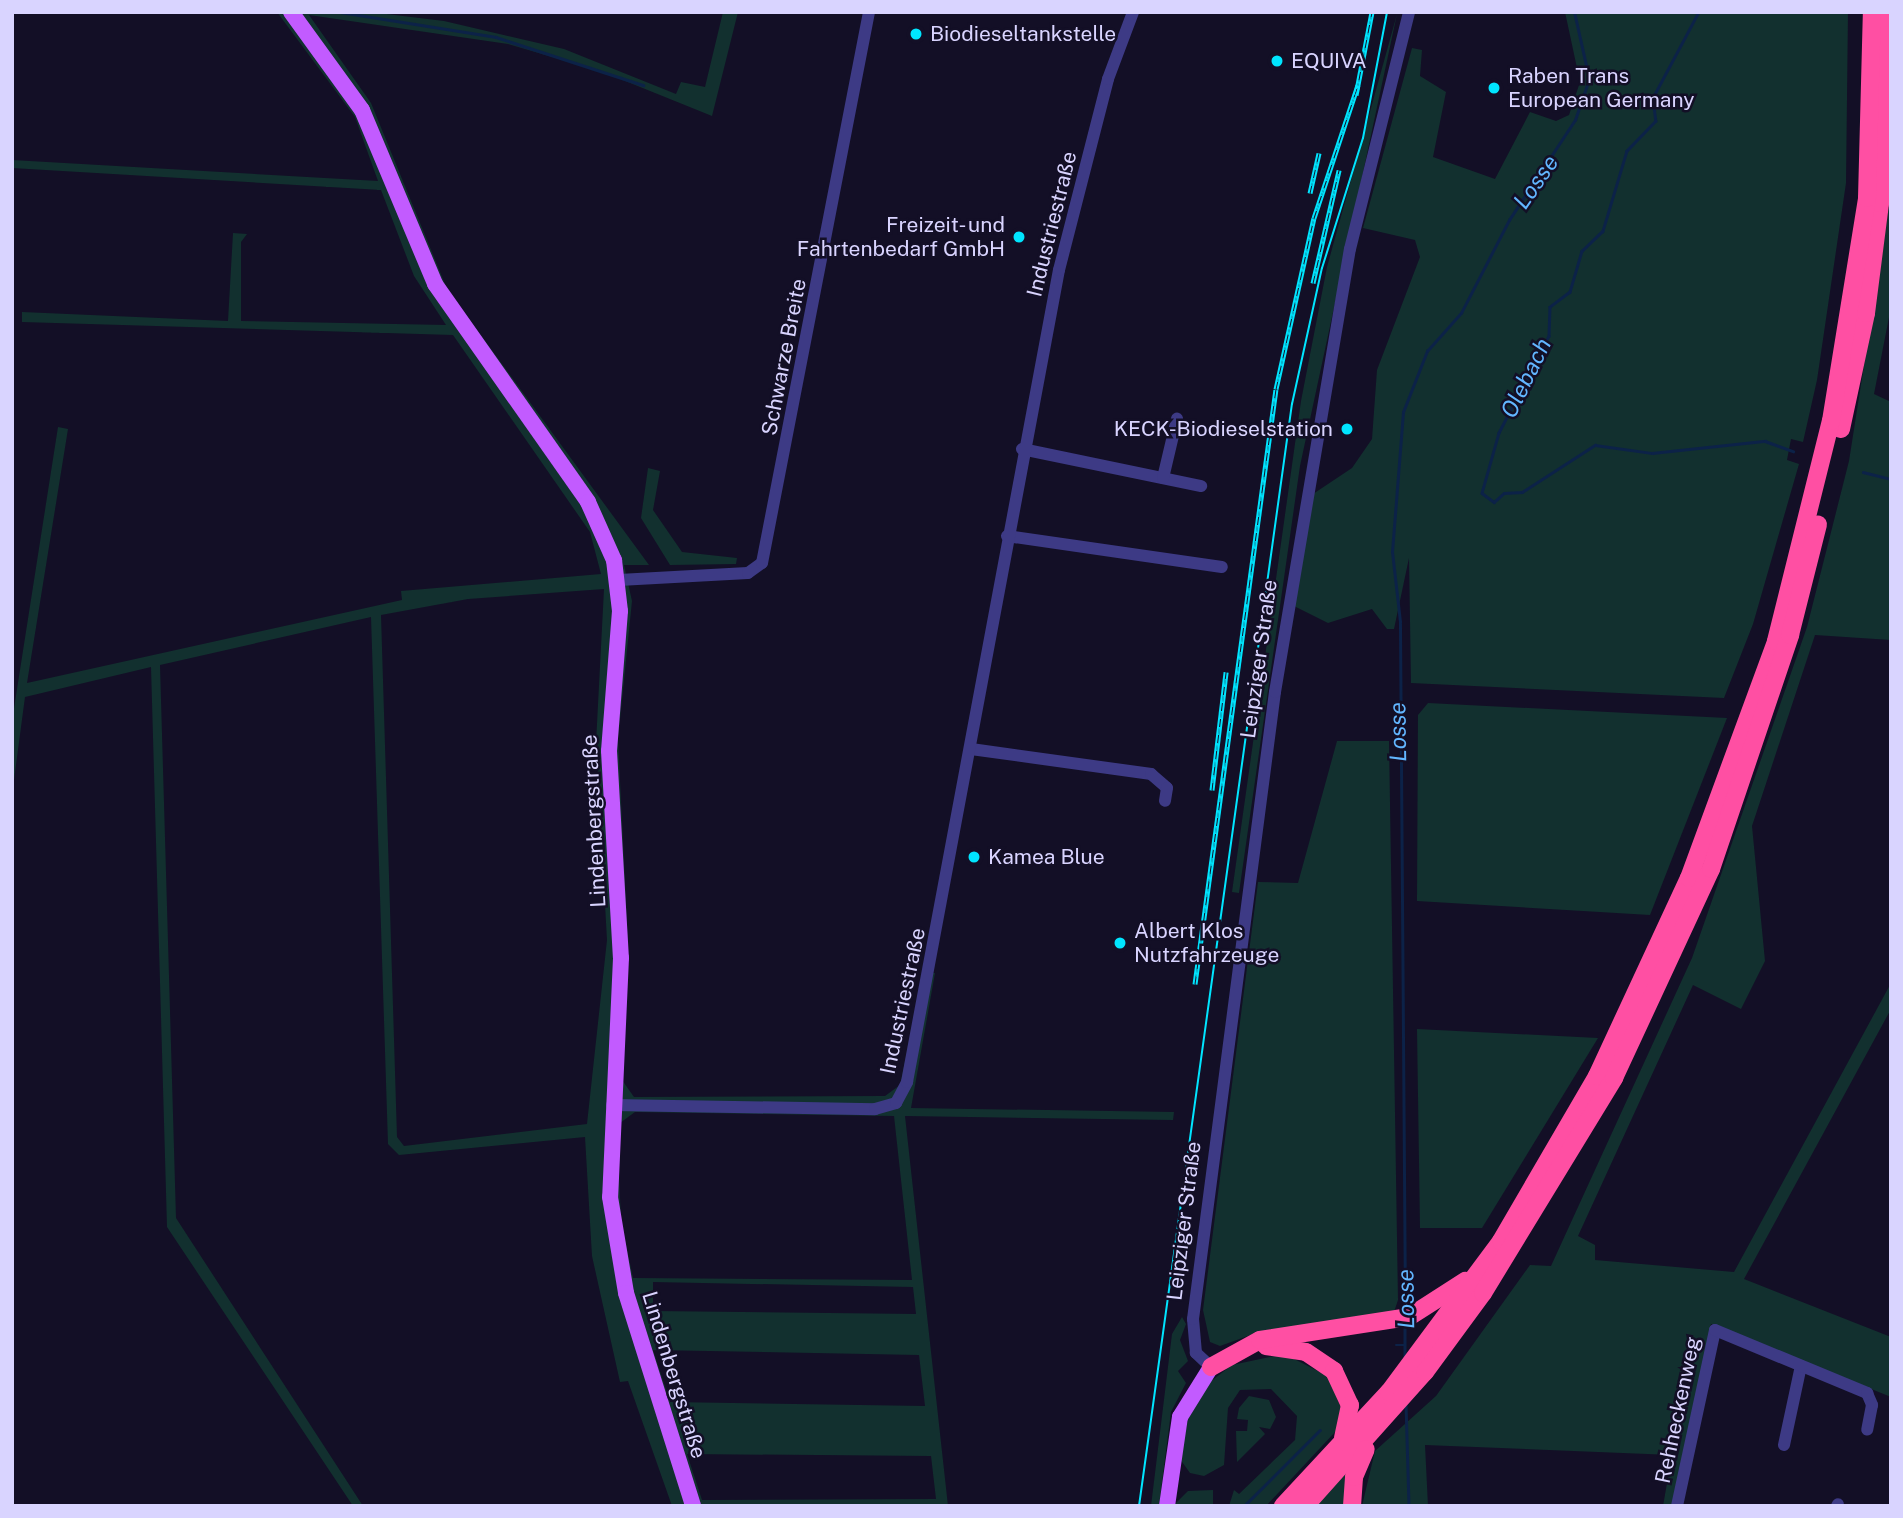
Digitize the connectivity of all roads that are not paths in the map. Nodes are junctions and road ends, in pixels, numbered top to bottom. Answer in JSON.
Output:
{"nodes":[{"id":1,"x":291,"y":12,"type":"edge"},
{"id":2,"x":869,"y":12,"type":"edge"},
{"id":3,"x":1133,"y":12,"type":"edge"},
{"id":4,"x":1409,"y":12,"type":"edge"},
{"id":5,"x":1872,"y":12,"type":"edge"},
{"id":6,"x":1887,"y":12,"type":"edge"},
{"id":7,"x":1177,"y":419,"type":"dead end"},
{"id":8,"x":1022,"y":449,"type":"junction"},
{"id":9,"x":1163,"y":478,"type":"junction"},
{"id":10,"x":1201,"y":486,"type":"dead end"},
{"id":11,"x":1007,"y":536,"type":"junction"},
{"id":12,"x":1222,"y":567,"type":"dead end"},
{"id":13,"x":619,"y":580,"type":"junction"},
{"id":14,"x":971,"y":749,"type":"junction"},
{"id":15,"x":1165,"y":801,"type":"dead end"},
{"id":16,"x":612,"y":1105,"type":"junction"},
{"id":17,"x":1488,"y":1260,"type":"junction"},
{"id":18,"x":1801,"y":1366,"type":"junction"},
{"id":19,"x":1211,"y":1367,"type":"junction"},
{"id":20,"x":1388,"y":1416,"type":"junction"},
{"id":21,"x":1867,"y":1430,"type":"dead end"},
{"id":22,"x":1784,"y":1445,"type":"dead end"},
{"id":23,"x":1339,"y":1448,"type":"junction"},
{"id":24,"x":693,"y":1506,"type":"edge"},
{"id":25,"x":1167,"y":1506,"type":"edge"},
{"id":26,"x":1283,"y":1506,"type":"edge"},
{"id":27,"x":1305,"y":1506,"type":"edge"},
{"id":28,"x":1352,"y":1506,"type":"edge"},
{"id":29,"x":1677,"y":1506,"type":"edge"}],
"edges":[{"from":1,"to":13,"type":"main road","name":"Lindenbergstraße"},
{"from":2,"to":13,"type":"street","name":"Schwarze Breite"},
{"from":3,"to":8,"type":"street","name":"Industriestraße"},
{"from":4,"to":19,"type":"street","name":"Leipziger Straße"},
{"from":5,"to":17,"type":"highway"},
{"from":6,"to":20,"type":"highway"},
{"from":7,"to":9,"type":"street"},
{"from":8,"to":9,"type":"street"},
{"from":8,"to":11,"type":"street","name":"Industriestraße"},
{"from":9,"to":10,"type":"street"},
{"from":11,"to":12,"type":"street"},
{"from":11,"to":14,"type":"street","name":"Industriestraße"},
{"from":13,"to":16,"type":"main road","name":"Lindenbergstraße"},
{"from":14,"to":15,"type":"street"},
{"from":14,"to":16,"type":"street","name":"Industriestraße"},
{"from":16,"to":24,"type":"main road","name":"Lindenbergstraße"},
{"from":17,"to":19,"type":"highway"},
{"from":17,"to":23,"type":"highway"},
{"from":18,"to":21,"type":"street","name":"Rehheckenweg"},
{"from":18,"to":22,"type":"street"},
{"from":18,"to":29,"type":"street","name":"Rehheckenweg"},
{"from":19,"to":23,"type":"highway"},
{"from":19,"to":25,"type":"main road"},
{"from":20,"to":27,"type":"highway"},
{"from":20,"to":28,"type":"highway"},
{"from":23,"to":26,"type":"highway"}]}
